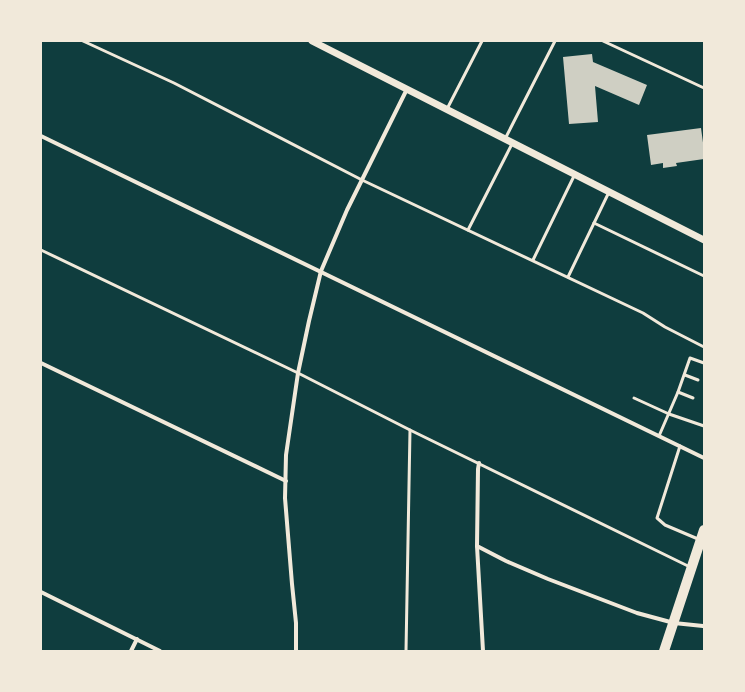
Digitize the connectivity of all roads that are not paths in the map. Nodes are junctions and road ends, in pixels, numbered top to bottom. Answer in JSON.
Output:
{"nodes":[{"id":1,"x":82,"y":41,"type":"edge"},
{"id":2,"x":312,"y":41,"type":"edge"},
{"id":3,"x":482,"y":41,"type":"edge"},
{"id":4,"x":555,"y":41,"type":"edge"},
{"id":5,"x":603,"y":41,"type":"edge"},
{"id":6,"x":407,"y":88,"type":"junction"},
{"id":7,"x":704,"y":88,"type":"edge"},
{"id":8,"x":446,"y":109,"type":"junction"},
{"id":9,"x":41,"y":136,"type":"edge"},
{"id":10,"x":505,"y":138,"type":"junction"},
{"id":11,"x":513,"y":142,"type":"junction"},
{"id":12,"x":575,"y":174,"type":"junction"},
{"id":13,"x":362,"y":180,"type":"junction"},
{"id":14,"x":609,"y":192,"type":"junction"},
{"id":15,"x":594,"y":224,"type":"junction"},
{"id":16,"x":468,"y":230,"type":"junction"},
{"id":17,"x":704,"y":240,"type":"edge"},
{"id":18,"x":41,"y":250,"type":"edge"},
{"id":19,"x":533,"y":260,"type":"junction"},
{"id":20,"x":321,"y":271,"type":"junction"},
{"id":21,"x":704,"y":276,"type":"edge"},
{"id":22,"x":568,"y":277,"type":"junction"},
{"id":23,"x":704,"y":347,"type":"edge"},
{"id":24,"x":704,"y":363,"type":"edge"},
{"id":25,"x":41,"y":364,"type":"edge"},
{"id":26,"x":298,"y":372,"type":"junction"},
{"id":27,"x":684,"y":375,"type":"junction"},
{"id":28,"x":698,"y":380,"type":"dead end"},
{"id":29,"x":678,"y":392,"type":"junction"},
{"id":30,"x":634,"y":398,"type":"dead end"},
{"id":31,"x":693,"y":398,"type":"dead end"},
{"id":32,"x":669,"y":414,"type":"junction"},
{"id":33,"x":704,"y":426,"type":"edge"},
{"id":34,"x":410,"y":430,"type":"junction"},
{"id":35,"x":659,"y":436,"type":"junction"},
{"id":36,"x":680,"y":446,"type":"junction"},
{"id":37,"x":704,"y":458,"type":"edge"},
{"id":38,"x":480,"y":464,"type":"junction"},
{"id":39,"x":286,"y":480,"type":"junction"},
{"id":40,"x":704,"y":530,"type":"edge"},
{"id":41,"x":701,"y":541,"type":"junction"},
{"id":42,"x":477,"y":546,"type":"junction"},
{"id":43,"x":692,"y":568,"type":"junction"},
{"id":44,"x":41,"y":592,"type":"edge"},
{"id":45,"x":674,"y":623,"type":"junction"},
{"id":46,"x":704,"y":626,"type":"edge"},
{"id":47,"x":137,"y":639,"type":"junction"},
{"id":48,"x":131,"y":651,"type":"edge"},
{"id":49,"x":160,"y":651,"type":"edge"},
{"id":50,"x":296,"y":651,"type":"edge"},
{"id":51,"x":406,"y":651,"type":"edge"},
{"id":52,"x":483,"y":651,"type":"edge"},
{"id":53,"x":664,"y":651,"type":"edge"}],
"edges":[{"from":1,"to":13,"type":"lane"},
{"from":2,"to":6,"type":"street"},
{"from":3,"to":8,"type":"lane"},
{"from":4,"to":10,"type":"lane"},
{"from":5,"to":7,"type":"lane"},
{"from":6,"to":8,"type":"street"},
{"from":6,"to":13,"type":"street"},
{"from":8,"to":10,"type":"street"},
{"from":9,"to":20,"type":"street"},
{"from":10,"to":11,"type":"street"},
{"from":11,"to":12,"type":"street"},
{"from":11,"to":16,"type":"lane"},
{"from":12,"to":14,"type":"street"},
{"from":12,"to":19,"type":"lane"},
{"from":13,"to":16,"type":"lane"},
{"from":13,"to":20,"type":"street"},
{"from":14,"to":15,"type":"lane"},
{"from":14,"to":17,"type":"street"},
{"from":15,"to":21,"type":"lane"},
{"from":15,"to":22,"type":"lane"},
{"from":16,"to":19,"type":"lane"},
{"from":18,"to":26,"type":"lane"},
{"from":19,"to":22,"type":"lane"},
{"from":20,"to":26,"type":"street"},
{"from":20,"to":35,"type":"street"},
{"from":22,"to":23,"type":"lane"},
{"from":24,"to":27,"type":"lane"},
{"from":25,"to":39,"type":"street"},
{"from":26,"to":34,"type":"lane"},
{"from":26,"to":39,"type":"street"},
{"from":27,"to":28,"type":"lane"},
{"from":27,"to":29,"type":"lane"},
{"from":29,"to":31,"type":"lane"},
{"from":29,"to":32,"type":"lane"},
{"from":30,"to":32,"type":"lane"},
{"from":32,"to":33,"type":"lane"},
{"from":32,"to":35,"type":"lane"},
{"from":34,"to":38,"type":"lane"},
{"from":34,"to":51,"type":"lane"},
{"from":35,"to":36,"type":"street"},
{"from":36,"to":37,"type":"street"},
{"from":36,"to":41,"type":"lane"},
{"from":38,"to":42,"type":"street"},
{"from":38,"to":43,"type":"lane"},
{"from":39,"to":50,"type":"street"},
{"from":40,"to":41,"type":"main road"},
{"from":41,"to":43,"type":"main road"},
{"from":42,"to":45,"type":"street"},
{"from":42,"to":52,"type":"street"},
{"from":43,"to":45,"type":"main road"},
{"from":44,"to":47,"type":"street"},
{"from":45,"to":46,"type":"street"},
{"from":45,"to":53,"type":"main road"},
{"from":47,"to":48,"type":"street"},
{"from":47,"to":49,"type":"street"}]}
